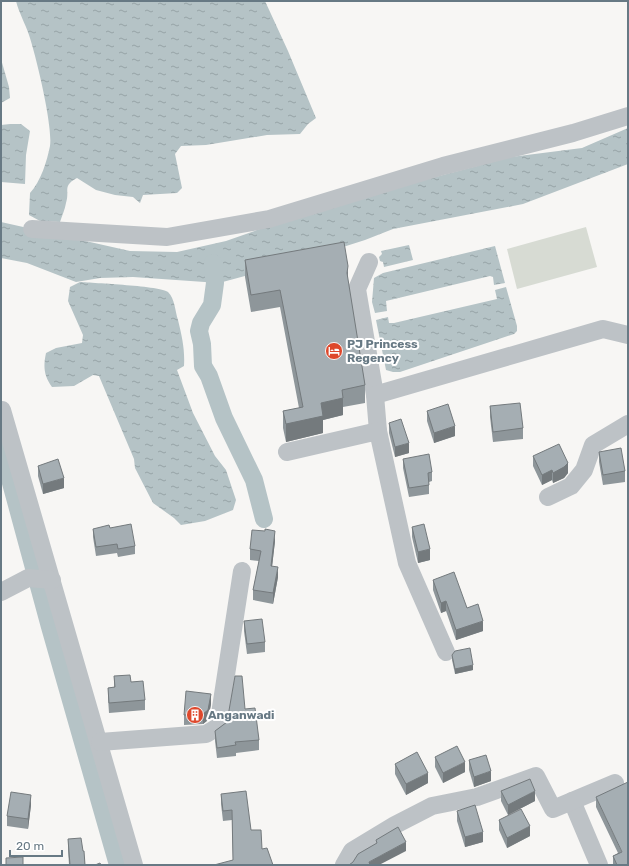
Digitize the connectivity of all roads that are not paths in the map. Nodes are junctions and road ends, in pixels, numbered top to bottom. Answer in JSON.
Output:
{"nodes":[{"id":1,"x":628,"y":116,"type":"edge"},
{"id":2,"x":32,"y":229,"type":"dead end"},
{"id":3,"x":369,"y":262,"type":"dead end"},
{"id":4,"x":628,"y":335,"type":"edge"},
{"id":5,"x":375,"y":395,"type":"junction"},
{"id":6,"x":2,"y":410,"type":"dead end"},
{"id":7,"x":628,"y":424,"type":"edge"},
{"id":8,"x":378,"y":431,"type":"junction"},
{"id":9,"x":287,"y":452,"type":"dead end"},
{"id":10,"x":548,"y":497,"type":"dead end"},
{"id":11,"x":242,"y":571,"type":"dead end"},
{"id":12,"x":52,"y":580,"type":"junction"},
{"id":13,"x":1,"y":592,"type":"edge"},
{"id":14,"x":446,"y":652,"type":"dead end"},
{"id":15,"x":100,"y":742,"type":"junction"},
{"id":16,"x":615,"y":783,"type":"dead end"},
{"id":17,"x":572,"y":801,"type":"junction"},
{"id":18,"x":134,"y":865,"type":"edge"},
{"id":19,"x":344,"y":865,"type":"edge"},
{"id":20,"x":599,"y":865,"type":"edge"}],
"edges":[{"from":1,"to":2,"type":"street"},
{"from":3,"to":5,"type":"street"},
{"from":4,"to":5,"type":"street"},
{"from":5,"to":8,"type":"street"},
{"from":6,"to":12,"type":"street"},
{"from":7,"to":10,"type":"street"},
{"from":8,"to":9,"type":"street"},
{"from":8,"to":14,"type":"street"},
{"from":11,"to":15,"type":"street"},
{"from":12,"to":13,"type":"street"},
{"from":12,"to":15,"type":"street"},
{"from":15,"to":18,"type":"street"},
{"from":16,"to":17,"type":"street"},
{"from":17,"to":19,"type":"street"},
{"from":17,"to":20,"type":"street"}]}
